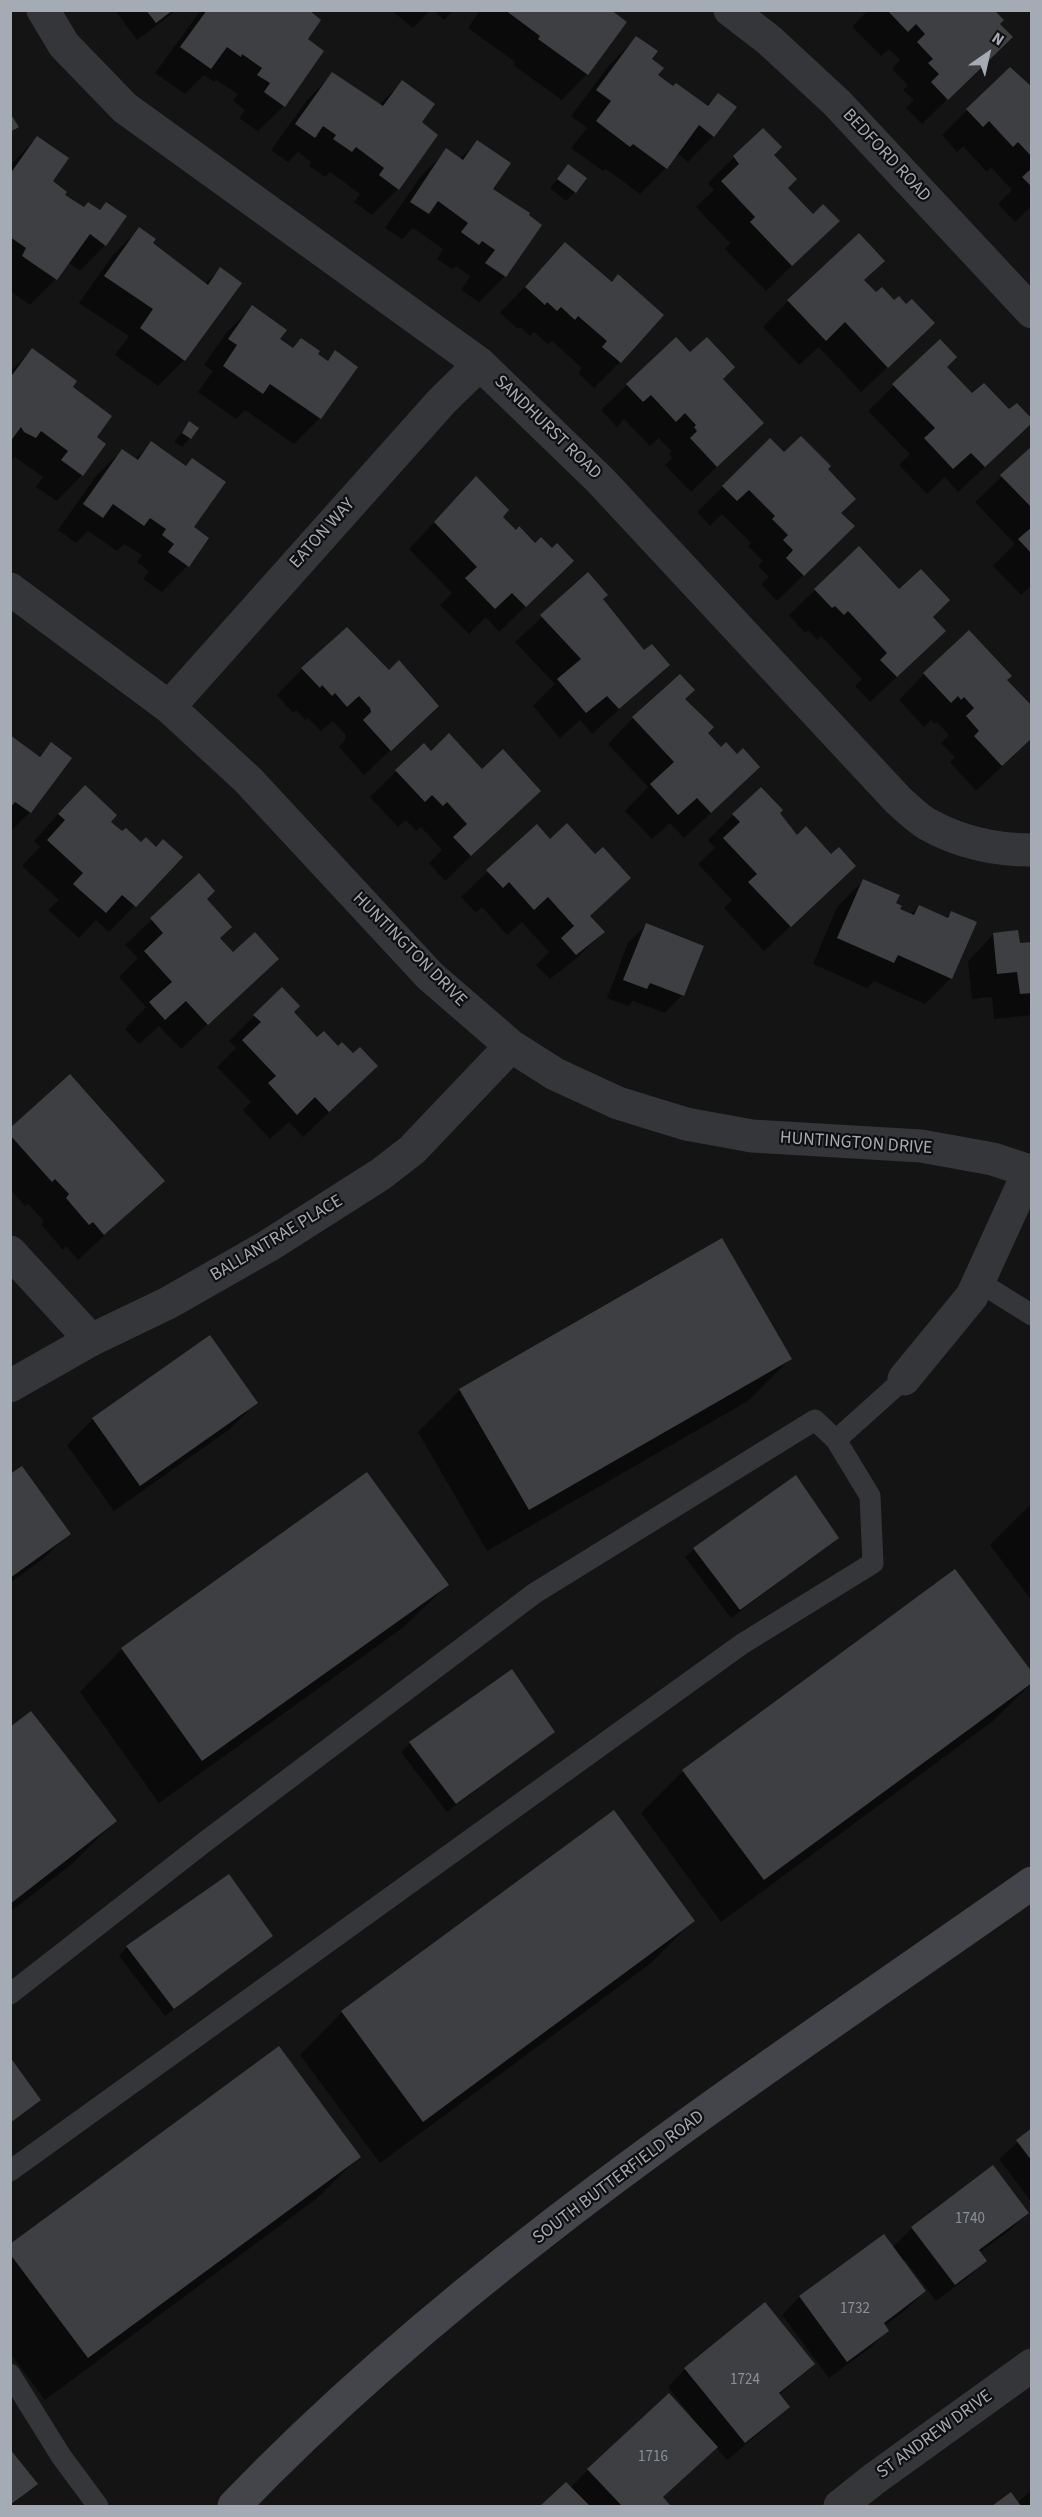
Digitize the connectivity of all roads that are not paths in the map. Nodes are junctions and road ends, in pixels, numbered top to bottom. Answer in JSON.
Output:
{"nodes":[{"id":1,"x":43,"y":10,"type":"edge"},
{"id":2,"x":730,"y":10,"type":"edge"},
{"id":3,"x":1032,"y":312,"type":"edge"},
{"id":4,"x":480,"y":363,"type":"junction"},
{"id":5,"x":10,"y":589,"type":"edge"},
{"id":6,"x":169,"y":707,"type":"junction"},
{"id":7,"x":1032,"y":850,"type":"edge"},
{"id":8,"x":511,"y":1046,"type":"junction"},
{"id":9,"x":1030,"y":1172,"type":"edge"},
{"id":10,"x":10,"y":1252,"type":"edge"},
{"id":11,"x":979,"y":1282,"type":"junction"},
{"id":12,"x":1032,"y":1315,"type":"edge"},
{"id":13,"x":91,"y":1340,"type":"junction"},
{"id":14,"x":904,"y":1379,"type":"joint"},
{"id":15,"x":10,"y":1386,"type":"edge"},
{"id":16,"x":836,"y":1440,"type":"junction"},
{"id":17,"x":1032,"y":1883,"type":"edge"},
{"id":18,"x":10,"y":1994,"type":"edge"},
{"id":19,"x":10,"y":2171,"type":"edge"},
{"id":20,"x":1032,"y":2365,"type":"edge"},
{"id":21,"x":10,"y":2373,"type":"edge"},
{"id":22,"x":98,"y":2506,"type":"edge"},
{"id":23,"x":234,"y":2506,"type":"edge"},
{"id":24,"x":840,"y":2506,"type":"edge"}],
"edges":[{"from":1,"to":4,"type":"street","name":"SANDHURST ROAD"},
{"from":2,"to":3,"type":"street","name":"BEDFORD ROAD"},
{"from":4,"to":6,"type":"street","name":"EATON WAY"},
{"from":4,"to":7,"type":"street","name":"SANDHURST ROAD"},
{"from":5,"to":6,"type":"street","name":"HUNTINGTON DRIVE"},
{"from":6,"to":8,"type":"street","name":"HUNTINGTON DRIVE"},
{"from":8,"to":9,"type":"street","name":"HUNTINGTON DRIVE"},
{"from":8,"to":13,"type":"street","name":"BALLANTRAE PLACE"},
{"from":9,"to":11,"type":"street"},
{"from":10,"to":13,"type":"street"},
{"from":11,"to":12,"type":"lane"},
{"from":11,"to":14,"type":"street"},
{"from":13,"to":15,"type":"street","name":"BALLANTRAE PLACE"},
{"from":14,"to":16,"type":"lane"},
{"from":16,"to":18,"type":"lane"},
{"from":16,"to":19,"type":"lane"},
{"from":17,"to":23,"type":"main road","name":"SOUTH BUTTERFIELD ROAD"},
{"from":20,"to":24,"type":"street","name":"ST ANDREW DRIVE"},
{"from":21,"to":22,"type":"lane"}]}
